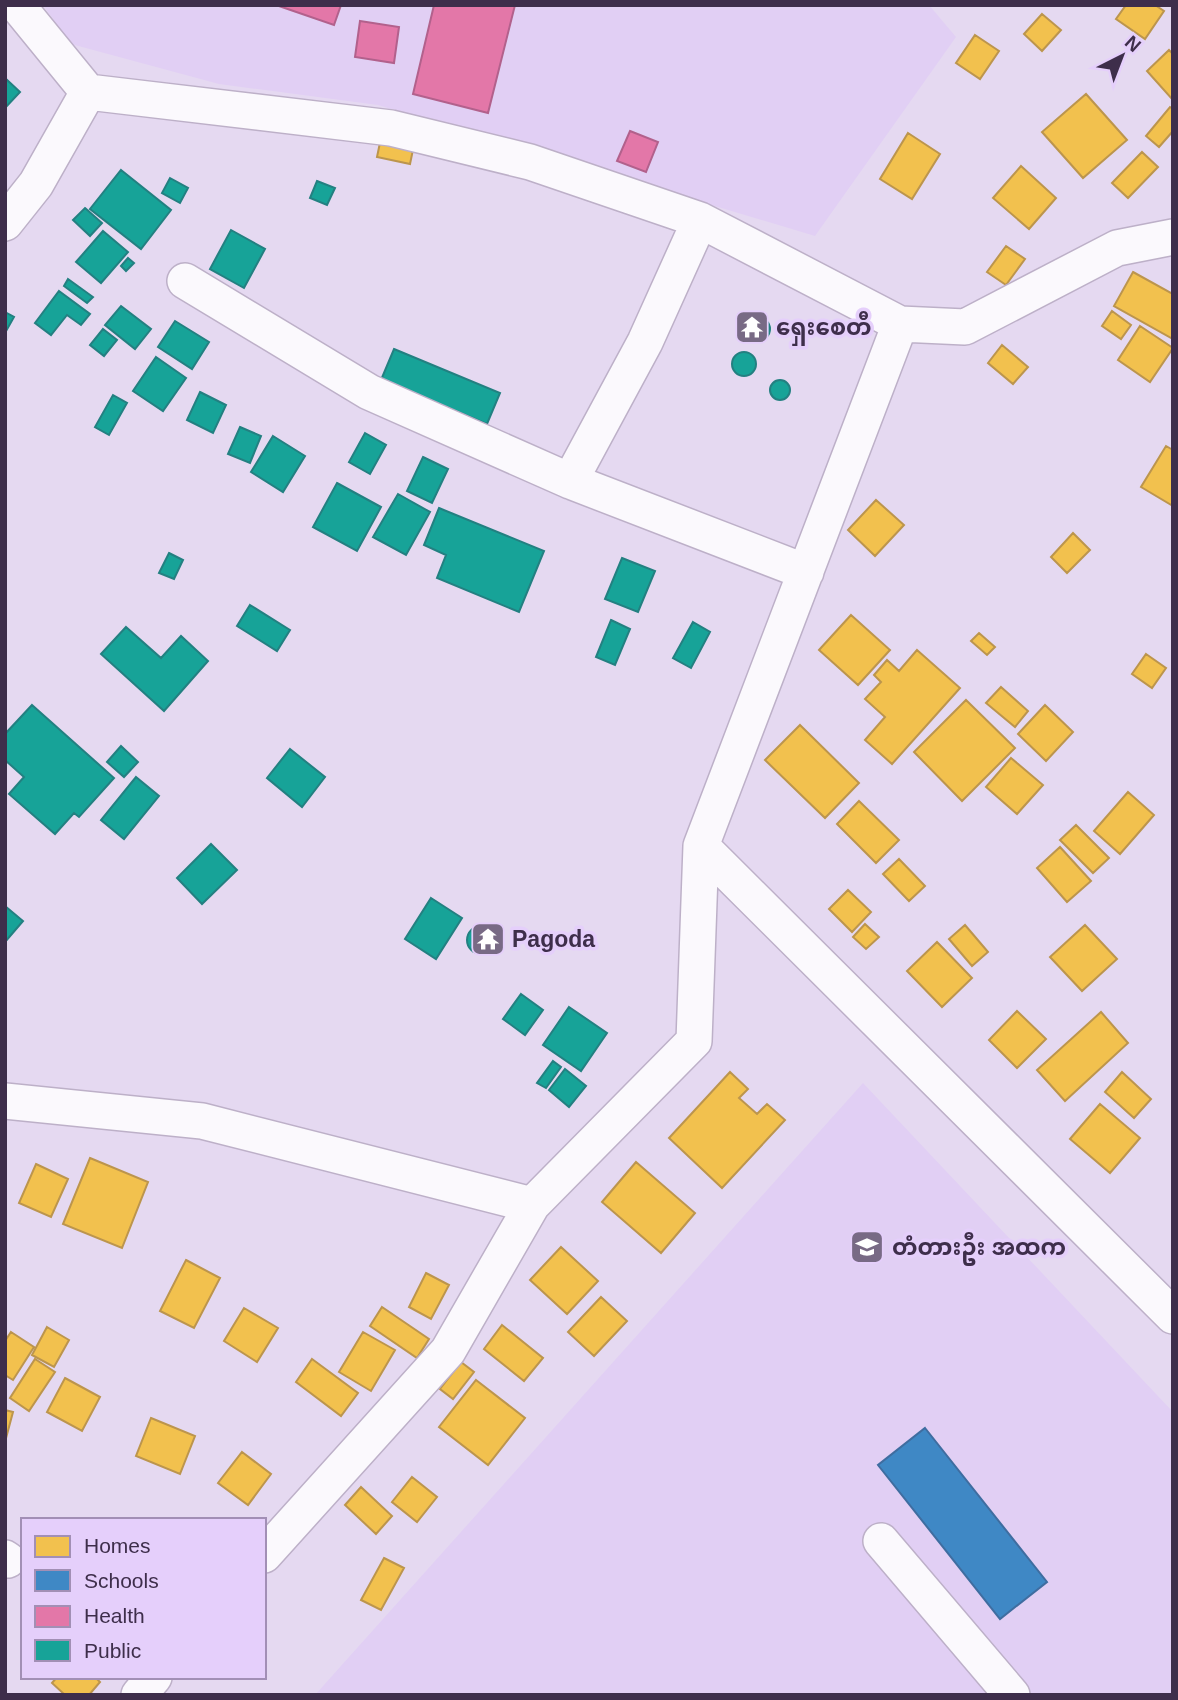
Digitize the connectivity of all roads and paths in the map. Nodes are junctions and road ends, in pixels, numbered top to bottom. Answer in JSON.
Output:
{"nodes":[{"id":1,"x":17,"y":5,"type":"edge"},
{"id":2,"x":88,"y":92,"type":"junction"},
{"id":3,"x":700,"y":220,"type":"junction"},
{"id":4,"x":5,"y":223,"type":"edge"},
{"id":5,"x":1173,"y":237,"type":"edge"},
{"id":6,"x":185,"y":281,"type":"dead end"},
{"id":7,"x":900,"y":324,"type":"junction"},
{"id":8,"x":570,"y":481,"type":"junction"},
{"id":9,"x":806,"y":572,"type":"junction"},
{"id":10,"x":701,"y":846,"type":"junction"},
{"id":11,"x":5,"y":1101,"type":"edge"},
{"id":12,"x":532,"y":1205,"type":"junction"},
{"id":13,"x":1173,"y":1317,"type":"edge"},
{"id":14,"x":881,"y":1541,"type":"dead end"},
{"id":15,"x":266,"y":1553,"type":"edge"},
{"id":16,"x":152,"y":1679,"type":"edge"},
{"id":17,"x":139,"y":1695,"type":"edge"},
{"id":18,"x":1012,"y":1695,"type":"edge"}],
"edges":[{"from":1,"to":2,"type":"street"},
{"from":2,"to":3,"type":"street"},
{"from":2,"to":4,"type":"street"},
{"from":3,"to":7,"type":"street"},
{"from":3,"to":8,"type":"street"},
{"from":5,"to":7,"type":"street"},
{"from":6,"to":8,"type":"street"},
{"from":7,"to":9,"type":"street"},
{"from":8,"to":9,"type":"street"},
{"from":9,"to":10,"type":"street"},
{"from":10,"to":12,"type":"street"},
{"from":10,"to":13,"type":"street"},
{"from":11,"to":12,"type":"street"},
{"from":12,"to":15,"type":"street"},
{"from":14,"to":18,"type":"street"},
{"from":16,"to":17,"type":"street"}]}
